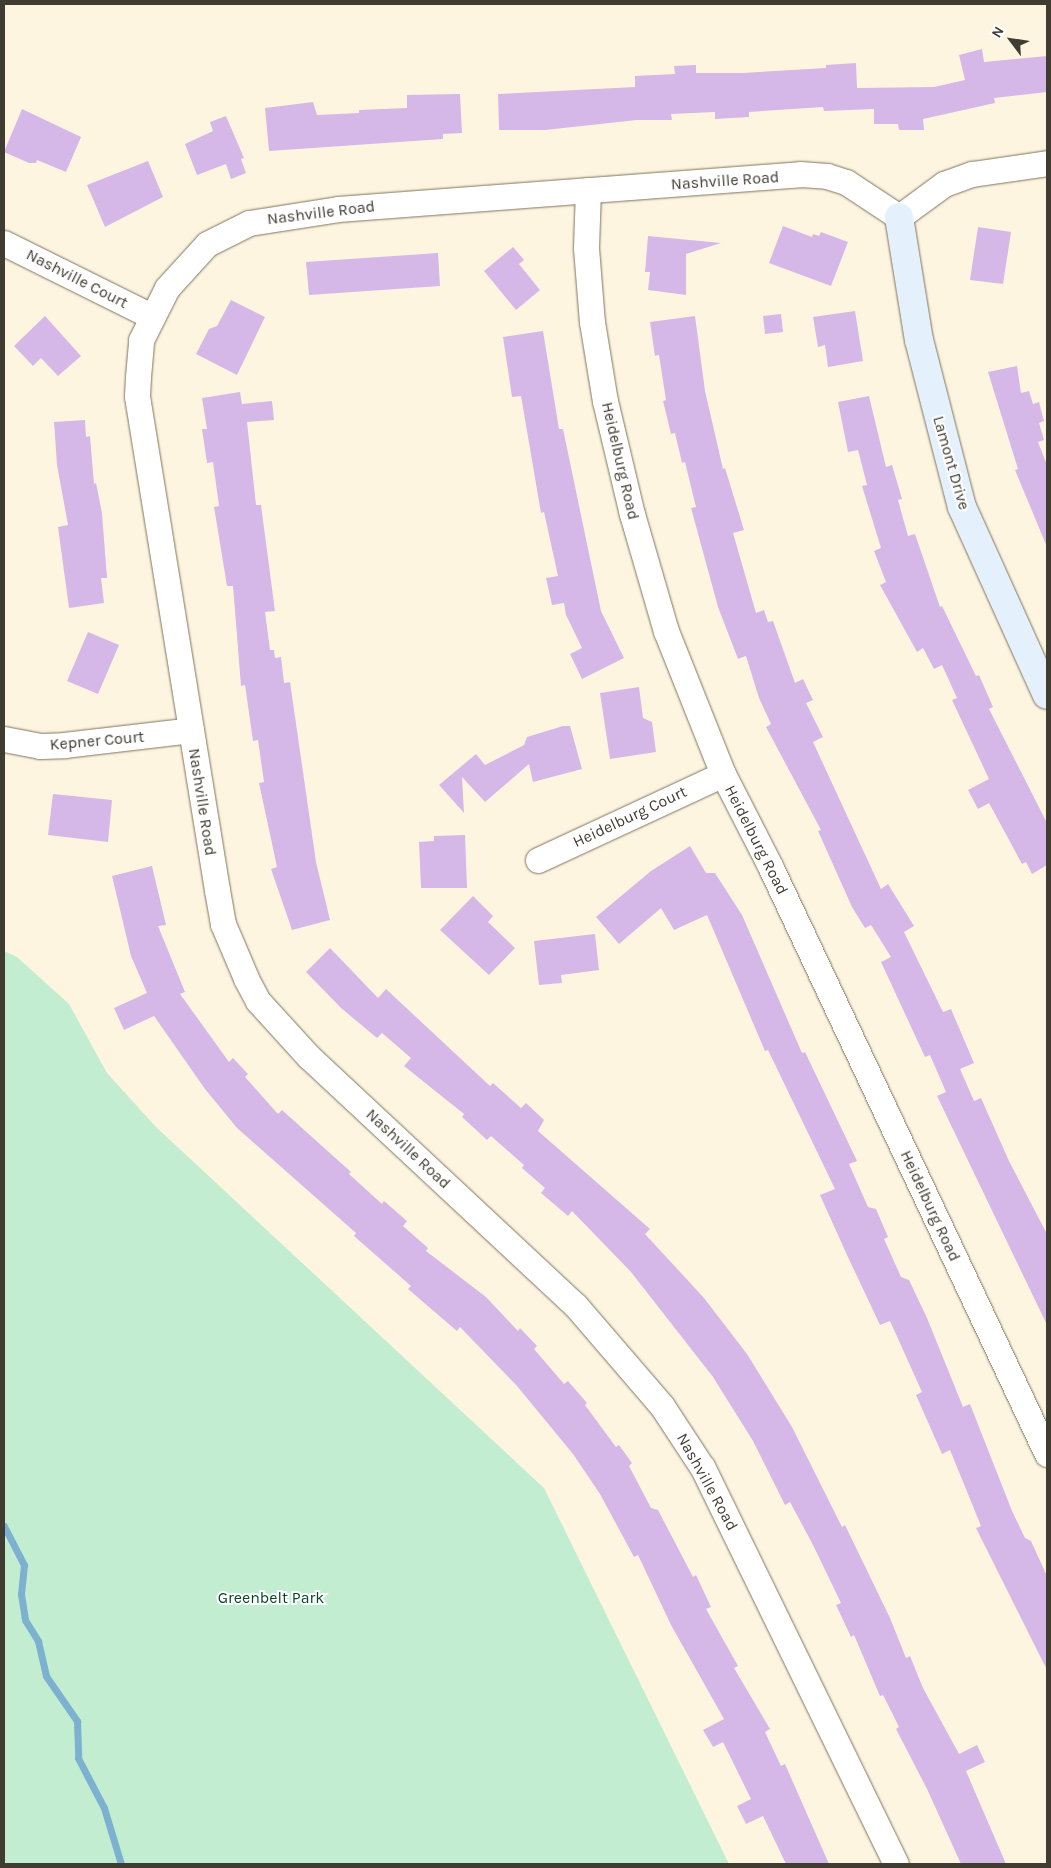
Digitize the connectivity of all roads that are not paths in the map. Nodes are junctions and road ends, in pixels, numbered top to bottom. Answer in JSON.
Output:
{"nodes":[{"id":1,"x":1047,"y":163,"type":"edge"},
{"id":2,"x":588,"y":190,"type":"junction"},
{"id":3,"x":899,"y":217,"type":"junction"},
{"id":4,"x":4,"y":243,"type":"edge"},
{"id":5,"x":150,"y":316,"type":"junction"},
{"id":6,"x":1047,"y":695,"type":"edge"},
{"id":7,"x":191,"y":730,"type":"junction"},
{"id":8,"x":4,"y":739,"type":"edge"},
{"id":9,"x":723,"y":774,"type":"junction"},
{"id":10,"x":538,"y":860,"type":"dead end"},
{"id":11,"x":1047,"y":1454,"type":"edge"},
{"id":12,"x":896,"y":1864,"type":"edge"}],
"edges":[{"from":1,"to":3,"type":"street"},
{"from":2,"to":3,"type":"street","name":"Nashville Road"},
{"from":2,"to":5,"type":"street","name":"Nashville Road"},
{"from":2,"to":9,"type":"street","name":"Heidelburg Road"},
{"from":3,"to":6,"type":"street","name":"Lamont Drive"},
{"from":4,"to":5,"type":"street","name":"Nashville Court"},
{"from":5,"to":7,"type":"street","name":"Nashville Road"},
{"from":7,"to":8,"type":"street","name":"Kepner Court"},
{"from":7,"to":12,"type":"street","name":"Nashville Road"},
{"from":9,"to":10,"type":"street","name":"Heidelburg Court"},
{"from":9,"to":11,"type":"street","name":"Heidelburg Road"}]}
